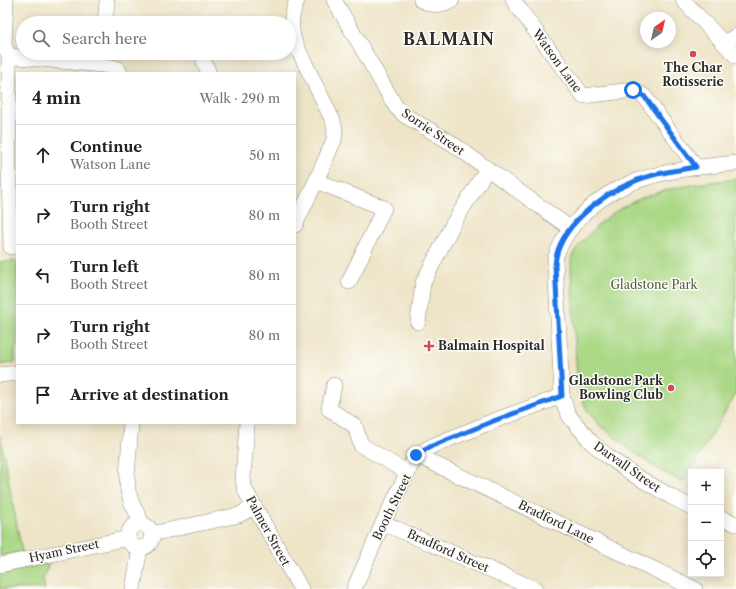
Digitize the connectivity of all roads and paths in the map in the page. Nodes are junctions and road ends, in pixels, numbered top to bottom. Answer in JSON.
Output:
{"nodes":[{"id":1,"x":6,"y":0,"type":"edge"},
{"id":2,"x":334,"y":0,"type":"edge"},
{"id":3,"x":421,"y":0,"type":"edge"},
{"id":4,"x":452,"y":0,"type":"edge"},
{"id":5,"x":513,"y":0,"type":"edge"},
{"id":6,"x":683,"y":0,"type":"edge"},
{"id":7,"x":107,"y":2,"type":"dead end"},
{"id":8,"x":291,"y":2,"type":"edge"},
{"id":9,"x":106,"y":16,"type":"edge"},
{"id":10,"x":292,"y":16,"type":"edge"},
{"id":11,"x":730,"y":39,"type":"edge"},
{"id":12,"x":296,"y":45,"type":"edge"},
{"id":13,"x":9,"y":56,"type":"junction"},
{"id":14,"x":16,"y":56,"type":"edge"},
{"id":15,"x":736,"y":56,"type":"edge"},
{"id":16,"x":104,"y":60,"type":"edge"},
{"id":17,"x":204,"y":60,"type":"edge"},
{"id":18,"x":119,"y":70,"type":"edge"},
{"id":19,"x":209,"y":72,"type":"edge"},
{"id":20,"x":4,"y":103,"type":"edge"},
{"id":21,"x":736,"y":162,"type":"edge"},
{"id":22,"x":696,"y":167,"type":"junction"},
{"id":23,"x":487,"y":169,"type":"junction"},
{"id":24,"x":9,"y":170,"type":"edge"},
{"id":25,"x":316,"y":181,"type":"junction"},
{"id":26,"x":296,"y":223,"type":"edge"},
{"id":27,"x":570,"y":228,"type":"junction"},
{"id":28,"x":9,"y":247,"type":"edge"},
{"id":29,"x":349,"y":282,"type":"dead end"},
{"id":30,"x":418,"y":322,"type":"dead end"},
{"id":31,"x":16,"y":373,"type":"edge"},
{"id":32,"x":0,"y":375,"type":"edge"},
{"id":33,"x":334,"y":384,"type":"dead end"},
{"id":34,"x":562,"y":396,"type":"junction"},
{"id":35,"x":131,"y":424,"type":"edge"},
{"id":36,"x":247,"y":424,"type":"edge"},
{"id":37,"x":416,"y":455,"type":"junction"},
{"id":38,"x":408,"y":473,"type":"junction"},
{"id":39,"x":688,"y":505,"type":"edge"},
{"id":40,"x":253,"y":507,"type":"junction"},
{"id":41,"x":724,"y":519,"type":"edge"},
{"id":42,"x":383,"y":523,"type":"junction"},
{"id":43,"x":736,"y":524,"type":"edge"},
{"id":44,"x":146,"y":529,"type":"junction"},
{"id":45,"x":128,"y":538,"type":"junction"},
{"id":46,"x":140,"y":548,"type":"junction"},
{"id":47,"x":0,"y":565,"type":"edge"},
{"id":48,"x":132,"y":589,"type":"edge"},
{"id":49,"x":301,"y":589,"type":"edge"},
{"id":50,"x":354,"y":589,"type":"edge"},
{"id":51,"x":535,"y":589,"type":"edge"},
{"id":52,"x":695,"y":589,"type":"edge"}],
"edges":[{"from":1,"to":13,"type":"street"},
{"from":2,"to":23,"type":"street","name":"Sorrie Street"},
{"from":3,"to":4,"type":"street"},
{"from":5,"to":22,"type":"street","name":"Watson Lane"},
{"from":6,"to":11,"type":"street"},
{"from":7,"to":9,"type":"street"},
{"from":8,"to":10,"type":"street"},
{"from":11,"to":15,"type":"street"},
{"from":12,"to":25,"type":"street"},
{"from":13,"to":14,"type":"street"},
{"from":13,"to":20,"type":"street"},
{"from":16,"to":18,"type":"street"},
{"from":17,"to":19,"type":"street"},
{"from":20,"to":24,"type":"street"},
{"from":21,"to":22,"type":"street"},
{"from":22,"to":27,"type":"street"},
{"from":23,"to":27,"type":"street","name":"Sorrie Street"},
{"from":23,"to":30,"type":"street"},
{"from":24,"to":28,"type":"street"},
{"from":25,"to":26,"type":"street"},
{"from":25,"to":29,"type":"street"},
{"from":27,"to":34,"type":"street"},
{"from":31,"to":32,"type":"street"},
{"from":33,"to":38,"type":"street"},
{"from":34,"to":37,"type":"street"},
{"from":34,"to":39,"type":"street","name":"Darvall Street"},
{"from":35,"to":44,"type":"street"},
{"from":36,"to":40,"type":"street","name":"Palmer Street"},
{"from":37,"to":38,"type":"street","name":"Booth Street"},
{"from":37,"to":52,"type":"street","name":"Bradford Lane"},
{"from":38,"to":42,"type":"street","name":"Booth Street"},
{"from":40,"to":44,"type":"street"},
{"from":40,"to":49,"type":"street","name":"Palmer Street"},
{"from":41,"to":43,"type":"street"},
{"from":42,"to":50,"type":"street","name":"Booth Street"},
{"from":42,"to":51,"type":"street","name":"Bradford Street"},
{"from":44,"to":45,"type":"street"},
{"from":44,"to":46,"type":"street"},
{"from":45,"to":46,"type":"street"},
{"from":45,"to":47,"type":"street","name":"Hyam Street"},
{"from":46,"to":48,"type":"street"}]}
